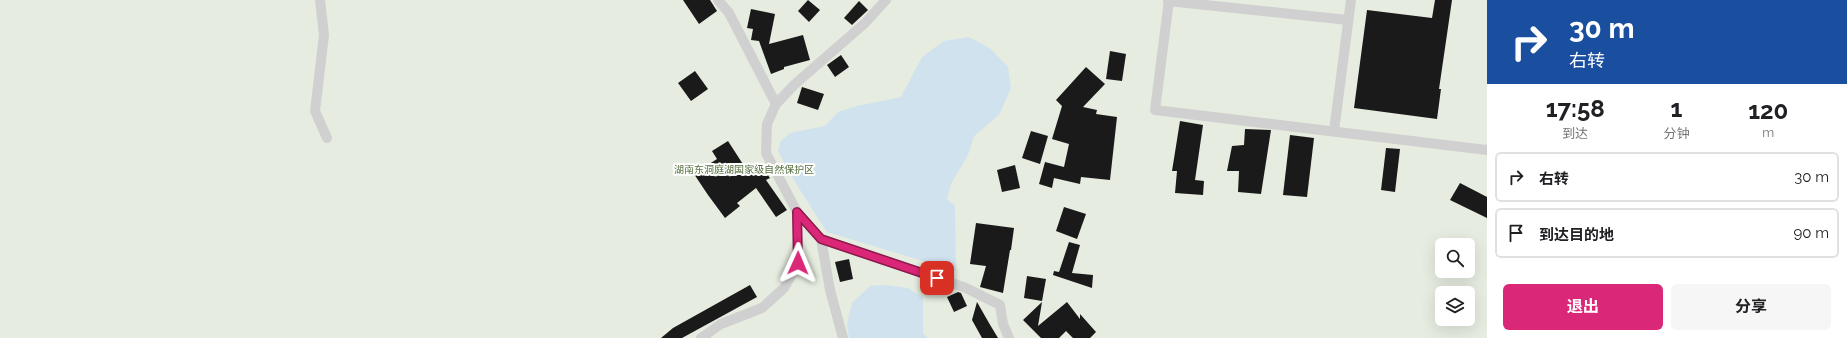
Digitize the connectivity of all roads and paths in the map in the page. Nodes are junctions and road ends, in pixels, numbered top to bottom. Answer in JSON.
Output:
{"nodes":[{"id":1,"x":320,"y":0,"type":"edge"},
{"id":2,"x":718,"y":0,"type":"edge"},
{"id":3,"x":886,"y":0,"type":"edge"},
{"id":4,"x":1168,"y":0,"type":"edge"},
{"id":5,"x":1351,"y":0,"type":"edge"},
{"id":6,"x":1348,"y":20,"type":"junction"},
{"id":7,"x":776,"y":104,"type":"junction"},
{"id":8,"x":1334,"y":130,"type":"junction"},
{"id":9,"x":327,"y":138,"type":"dead end"},
{"id":10,"x":1487,"y":150,"type":"edge"},
{"id":11,"x":797,"y":212,"type":"junction"},
{"id":12,"x":821,"y":239,"type":"junction"},
{"id":13,"x":701,"y":338,"type":"edge"},
{"id":14,"x":843,"y":338,"type":"edge"},
{"id":15,"x":1009,"y":338,"type":"edge"}],
"edges":[{"from":1,"to":9,"type":"street"},
{"from":2,"to":7,"type":"street"},
{"from":3,"to":7,"type":"street"},
{"from":4,"to":6,"type":"street"},
{"from":4,"to":8,"type":"street"},
{"from":5,"to":6,"type":"street"},
{"from":6,"to":8,"type":"street"},
{"from":7,"to":11,"type":"street"},
{"from":8,"to":10,"type":"street"},
{"from":11,"to":12,"type":"street"},
{"from":11,"to":13,"type":"street"},
{"from":12,"to":14,"type":"street"},
{"from":12,"to":15,"type":"street"}]}
